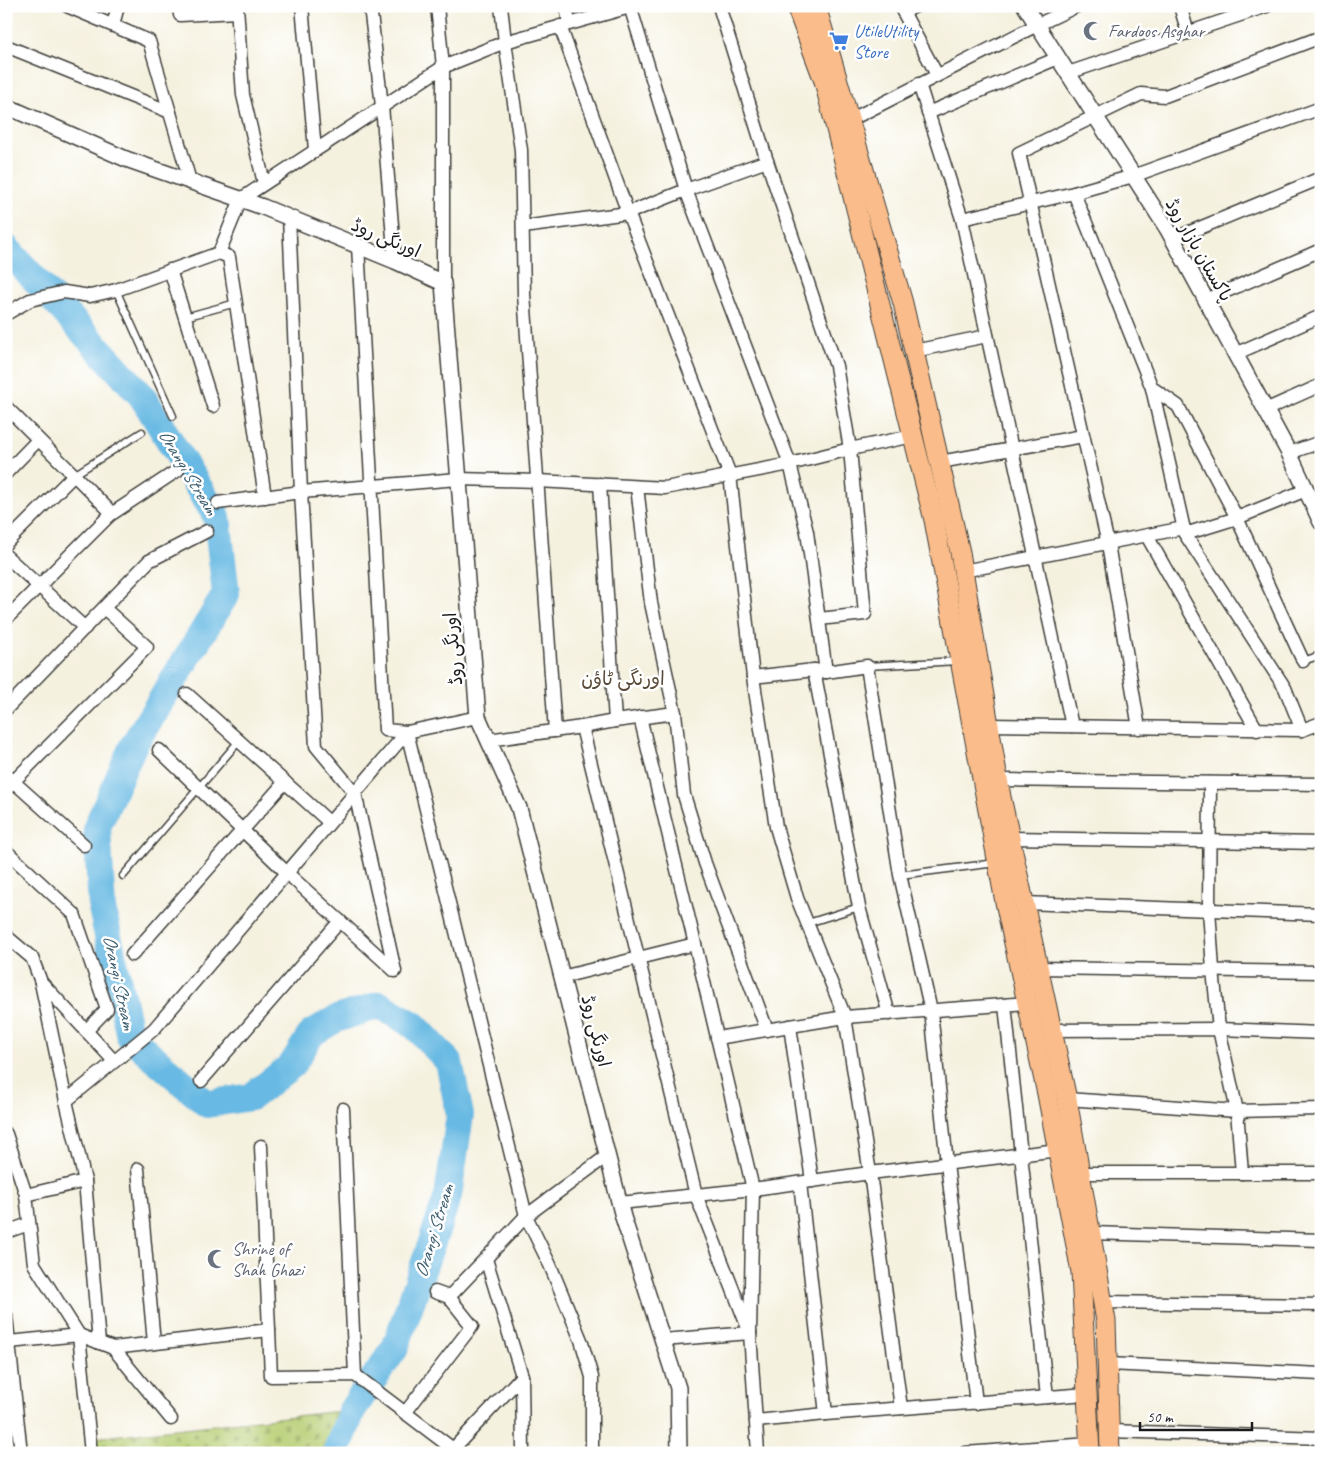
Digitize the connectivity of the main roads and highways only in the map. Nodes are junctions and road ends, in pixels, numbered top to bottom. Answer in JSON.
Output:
{"nodes":[{"id":1,"x":796,"y":6,"type":"edge"},
{"id":2,"x":816,"y":6,"type":"edge"},
{"id":3,"x":1090,"y":1448,"type":"edge"},
{"id":4,"x":1110,"y":1453,"type":"edge"}],
"edges":[{"from":1,"to":3,"type":"main road"},
{"from":2,"to":4,"type":"main road"}]}
